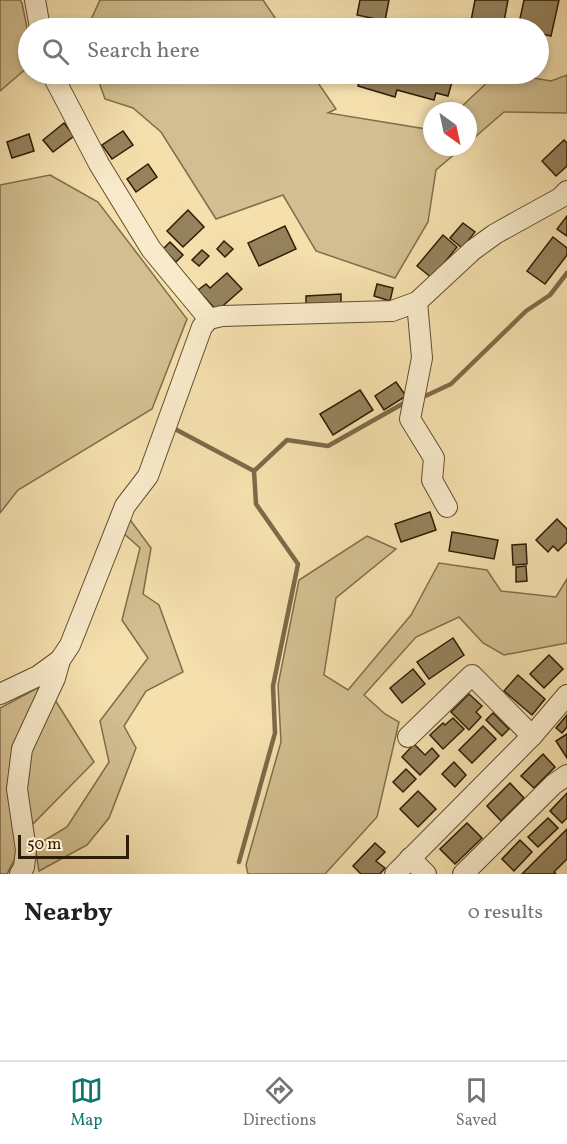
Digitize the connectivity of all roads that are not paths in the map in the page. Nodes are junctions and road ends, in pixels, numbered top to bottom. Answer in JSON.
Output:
{"nodes":[{"id":1,"x":35,"y":0,"type":"edge"},
{"id":2,"x":38,"y":18,"type":"edge"},
{"id":3,"x":57,"y":84,"type":"edge"},
{"id":4,"x":567,"y":191,"type":"edge"},
{"id":5,"x":417,"y":302,"type":"junction"},
{"id":6,"x":209,"y":319,"type":"junction"},
{"id":7,"x":447,"y":507,"type":"dead end"},
{"id":8,"x":60,"y":660,"type":"junction"},
{"id":9,"x":0,"y":694,"type":"edge"},
{"id":10,"x":567,"y":695,"type":"edge"},
{"id":11,"x":532,"y":736,"type":"junction"},
{"id":12,"x":408,"y":737,"type":"dead end"},
{"id":13,"x":567,"y":775,"type":"edge"},
{"id":14,"x":410,"y":858,"type":"junction"},
{"id":15,"x":20,"y":874,"type":"edge"},
{"id":16,"x":395,"y":874,"type":"edge"},
{"id":17,"x":426,"y":874,"type":"edge"},
{"id":18,"x":464,"y":874,"type":"edge"}],
"edges":[{"from":1,"to":2,"type":"street"},
{"from":3,"to":6,"type":"street"},
{"from":4,"to":5,"type":"street"},
{"from":5,"to":6,"type":"street"},
{"from":5,"to":7,"type":"street"},
{"from":6,"to":8,"type":"street"},
{"from":8,"to":9,"type":"street"},
{"from":8,"to":15,"type":"street"},
{"from":10,"to":11,"type":"street"},
{"from":11,"to":12,"type":"street"},
{"from":11,"to":14,"type":"street"},
{"from":13,"to":18,"type":"street"},
{"from":14,"to":16,"type":"street"},
{"from":14,"to":17,"type":"street"}]}
